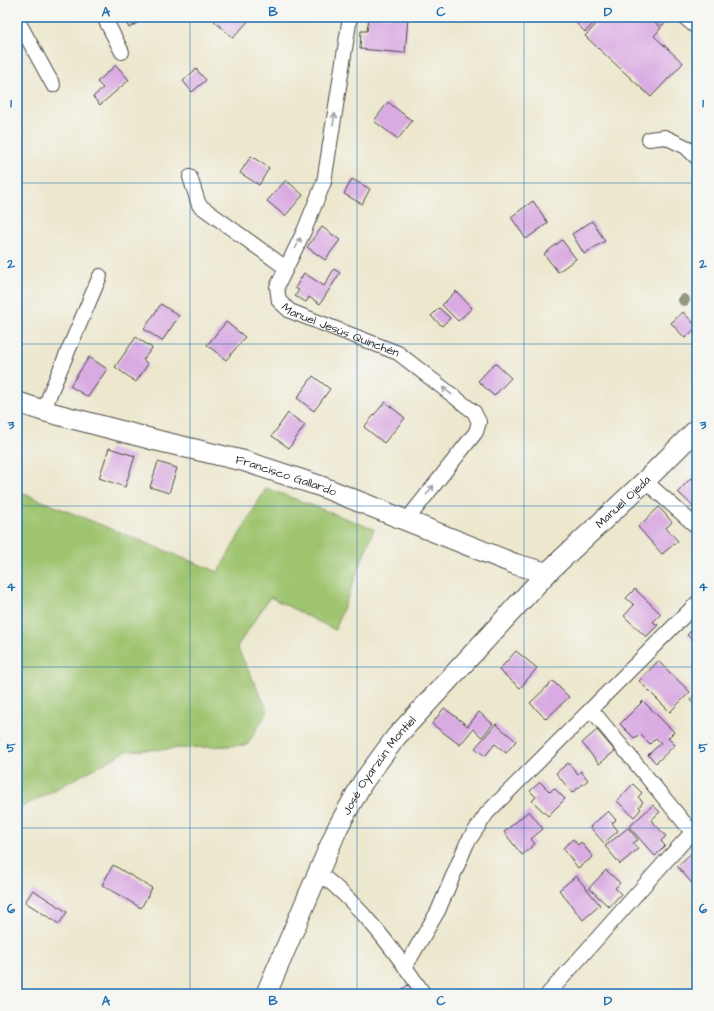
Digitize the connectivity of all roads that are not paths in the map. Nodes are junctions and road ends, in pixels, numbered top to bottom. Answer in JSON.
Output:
{"nodes":[{"id":1,"x":104,"y":17,"type":"edge"},
{"id":2,"x":350,"y":17,"type":"edge"},
{"id":3,"x":684,"y":17,"type":"edge"},
{"id":4,"x":17,"y":19,"type":"edge"},
{"id":5,"x":697,"y":28,"type":"edge"},
{"id":6,"x":122,"y":52,"type":"dead end"},
{"id":7,"x":53,"y":85,"type":"dead end"},
{"id":8,"x":649,"y":139,"type":"dead end"},
{"id":9,"x":697,"y":158,"type":"edge"},
{"id":10,"x":190,"y":177,"type":"dead end"},
{"id":11,"x":286,"y":268,"type":"junction"},
{"id":12,"x":100,"y":276,"type":"dead end"},
{"id":13,"x":17,"y":402,"type":"edge"},
{"id":14,"x":44,"y":411,"type":"junction"},
{"id":15,"x":697,"y":429,"type":"edge"},
{"id":16,"x":645,"y":481,"type":"junction"},
{"id":17,"x":406,"y":521,"type":"junction"},
{"id":18,"x":697,"y":527,"type":"edge"},
{"id":19,"x":547,"y":573,"type":"junction"},
{"id":20,"x":697,"y":603,"type":"edge"},
{"id":21,"x":591,"y":709,"type":"junction"},
{"id":22,"x":695,"y":831,"type":"edge"},
{"id":23,"x":319,"y":873,"type":"junction"},
{"id":24,"x":405,"y":967,"type":"junction"},
{"id":25,"x":266,"y":994,"type":"edge"},
{"id":26,"x":424,"y":994,"type":"edge"},
{"id":27,"x":548,"y":994,"type":"edge"}],
"edges":[{"from":1,"to":6,"type":"street"},
{"from":11,"to":2,"type":"street","name":"Manuel Jesús Quinchén","one_way":true},
{"from":3,"to":5,"type":"street"},
{"from":4,"to":7,"type":"street"},
{"from":8,"to":9,"type":"street"},
{"from":10,"to":11,"type":"street"},
{"from":17,"to":11,"type":"street","name":"Manuel Jesús Quinchén","one_way":true},
{"from":12,"to":14,"type":"street"},
{"from":13,"to":14,"type":"street","name":"Francisco Gallardo"},
{"from":14,"to":17,"type":"street","name":"Francisco Gallardo"},
{"from":15,"to":16,"type":"street","name":"Manuel Ojeda"},
{"from":16,"to":18,"type":"street"},
{"from":16,"to":19,"type":"street","name":"Manuel Ojeda"},
{"from":17,"to":19,"type":"street","name":"Francisco Gallardo"},
{"from":19,"to":23,"type":"street","name":"José Oyarzún Montiel"},
{"from":20,"to":21,"type":"street"},
{"from":21,"to":22,"type":"street"},
{"from":21,"to":24,"type":"street"},
{"from":22,"to":27,"type":"street"},
{"from":23,"to":24,"type":"street"},
{"from":23,"to":25,"type":"street","name":"José Oyarzún Montiel"},
{"from":24,"to":26,"type":"street"}]}
